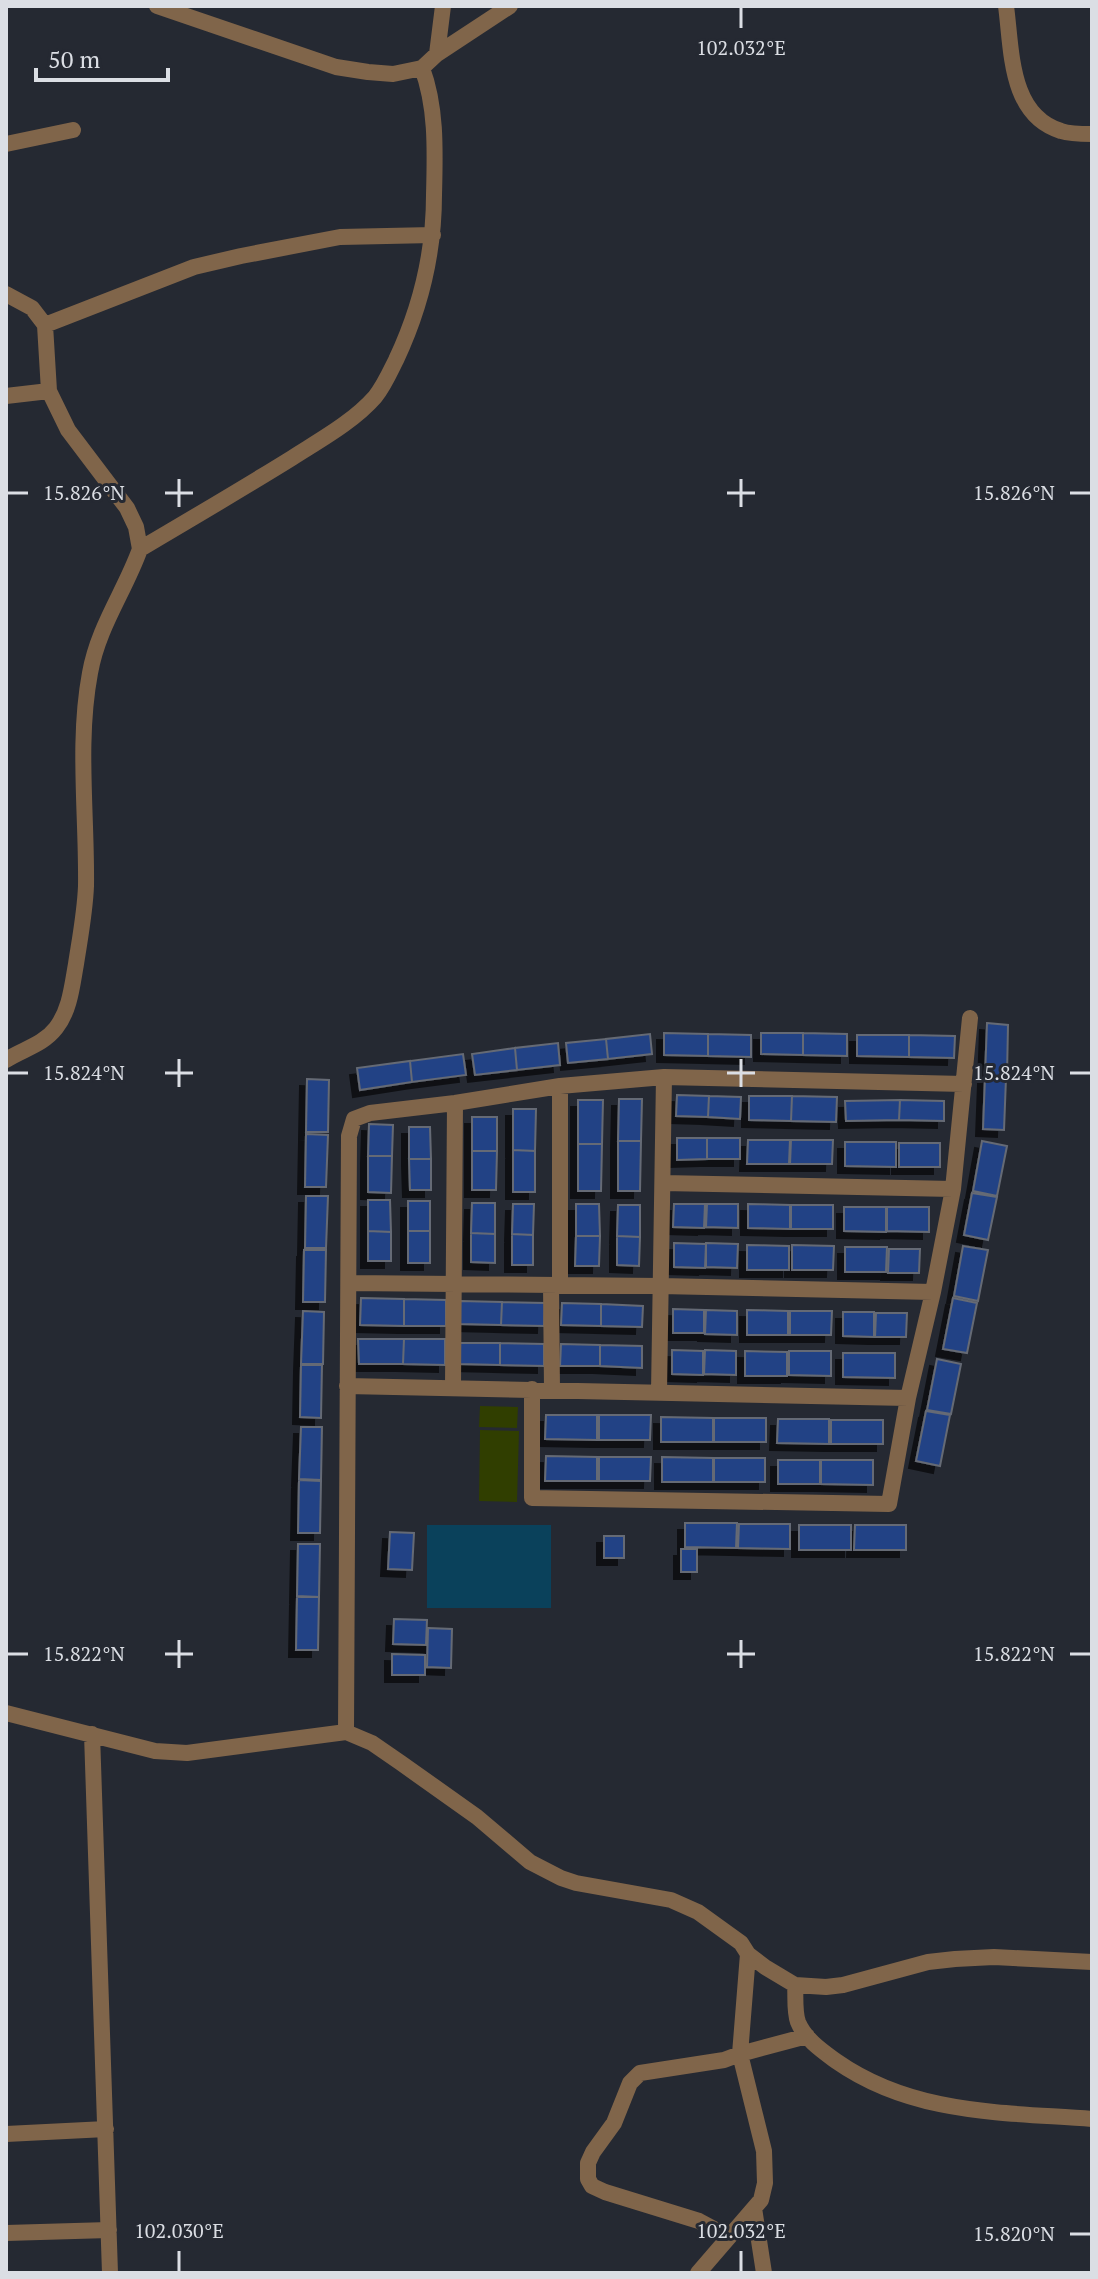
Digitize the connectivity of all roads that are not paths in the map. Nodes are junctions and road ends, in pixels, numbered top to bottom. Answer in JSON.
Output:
{"nodes":[{"id":1,"x":443,"y":6,"type":"edge"},
{"id":2,"x":510,"y":6,"type":"edge"},
{"id":3,"x":1006,"y":6,"type":"edge"},
{"id":4,"x":167,"y":8,"type":"edge"},
{"id":5,"x":437,"y":54,"type":"junction"},
{"id":6,"x":422,"y":68,"type":"junction"},
{"id":7,"x":73,"y":130,"type":"dead end"},
{"id":8,"x":1092,"y":134,"type":"edge"},
{"id":9,"x":6,"y":144,"type":"edge"},
{"id":10,"x":433,"y":235,"type":"junction"},
{"id":11,"x":6,"y":294,"type":"edge"},
{"id":12,"x":45,"y":325,"type":"junction"},
{"id":13,"x":49,"y":391,"type":"junction"},
{"id":14,"x":6,"y":396,"type":"edge"},
{"id":15,"x":140,"y":549,"type":"junction"},
{"id":16,"x":970,"y":1018,"type":"dead end"},
{"id":17,"x":6,"y":1060,"type":"edge"},
{"id":18,"x":664,"y":1077,"type":"junction"},
{"id":19,"x":964,"y":1084,"type":"junction"},
{"id":20,"x":560,"y":1086,"type":"junction"},
{"id":21,"x":455,"y":1103,"type":"junction"},
{"id":22,"x":663,"y":1183,"type":"junction"},
{"id":23,"x":953,"y":1189,"type":"junction"},
{"id":24,"x":349,"y":1283,"type":"junction"},
{"id":25,"x":455,"y":1284,"type":"junction"},
{"id":26,"x":556,"y":1285,"type":"junction"},
{"id":27,"x":661,"y":1286,"type":"junction"},
{"id":28,"x":933,"y":1292,"type":"junction"},
{"id":29,"x":347,"y":1386,"type":"junction"},
{"id":30,"x":453,"y":1387,"type":"junction"},
{"id":31,"x":532,"y":1389,"type":"junction"},
{"id":32,"x":552,"y":1390,"type":"junction"},
{"id":33,"x":659,"y":1392,"type":"junction"},
{"id":34,"x":908,"y":1398,"type":"junction"},
{"id":35,"x":6,"y":1713,"type":"edge"},
{"id":36,"x":346,"y":1732,"type":"junction"},
{"id":37,"x":92,"y":1734,"type":"junction"},
{"id":38,"x":748,"y":1954,"type":"junction"},
{"id":39,"x":1092,"y":1962,"type":"edge"},
{"id":40,"x":795,"y":1985,"type":"junction"},
{"id":41,"x":807,"y":2036,"type":"junction"},
{"id":42,"x":740,"y":2054,"type":"junction"},
{"id":43,"x":1092,"y":2119,"type":"edge"},
{"id":44,"x":106,"y":2129,"type":"junction"},
{"id":45,"x":6,"y":2134,"type":"edge"},
{"id":46,"x":754,"y":2208,"type":"junction"},
{"id":47,"x":109,"y":2230,"type":"junction"},
{"id":48,"x":6,"y":2233,"type":"edge"},
{"id":49,"x":729,"y":2237,"type":"junction"},
{"id":50,"x":110,"y":2273,"type":"edge"},
{"id":51,"x":698,"y":2273,"type":"edge"},
{"id":52,"x":764,"y":2273,"type":"edge"}],
"edges":[{"from":1,"to":5,"type":"street"},
{"from":2,"to":5,"type":"street"},
{"from":3,"to":8,"type":"street"},
{"from":4,"to":6,"type":"street"},
{"from":5,"to":6,"type":"street"},
{"from":6,"to":10,"type":"street"},
{"from":7,"to":9,"type":"street"},
{"from":10,"to":12,"type":"street"},
{"from":10,"to":15,"type":"street"},
{"from":11,"to":12,"type":"street"},
{"from":12,"to":13,"type":"street"},
{"from":13,"to":14,"type":"street"},
{"from":13,"to":15,"type":"street"},
{"from":15,"to":17,"type":"street"},
{"from":16,"to":19,"type":"street"},
{"from":18,"to":19,"type":"street"},
{"from":18,"to":20,"type":"street"},
{"from":18,"to":22,"type":"street"},
{"from":19,"to":23,"type":"street"},
{"from":20,"to":21,"type":"street"},
{"from":20,"to":26,"type":"street"},
{"from":21,"to":24,"type":"street"},
{"from":21,"to":25,"type":"street"},
{"from":22,"to":23,"type":"street"},
{"from":22,"to":27,"type":"street"},
{"from":23,"to":28,"type":"street"},
{"from":24,"to":25,"type":"street"},
{"from":24,"to":29,"type":"street"},
{"from":25,"to":26,"type":"street"},
{"from":25,"to":30,"type":"street"},
{"from":26,"to":27,"type":"street"},
{"from":26,"to":32,"type":"street"},
{"from":27,"to":28,"type":"street"},
{"from":27,"to":33,"type":"street"},
{"from":28,"to":34,"type":"street"},
{"from":29,"to":30,"type":"street"},
{"from":29,"to":36,"type":"street"},
{"from":30,"to":31,"type":"street"},
{"from":31,"to":32,"type":"street"},
{"from":31,"to":34,"type":"street"},
{"from":32,"to":33,"type":"street"},
{"from":33,"to":34,"type":"street"},
{"from":35,"to":37,"type":"street"},
{"from":36,"to":37,"type":"street"},
{"from":36,"to":38,"type":"street"},
{"from":37,"to":44,"type":"street"},
{"from":38,"to":40,"type":"street"},
{"from":38,"to":42,"type":"street"},
{"from":39,"to":40,"type":"street"},
{"from":40,"to":41,"type":"street"},
{"from":41,"to":42,"type":"street"},
{"from":41,"to":43,"type":"street"},
{"from":42,"to":46,"type":"street"},
{"from":42,"to":49,"type":"street"},
{"from":44,"to":45,"type":"street"},
{"from":44,"to":47,"type":"street"},
{"from":46,"to":49,"type":"street"},
{"from":46,"to":52,"type":"street"},
{"from":47,"to":48,"type":"street"},
{"from":47,"to":50,"type":"street"},
{"from":49,"to":51,"type":"street"}]}
